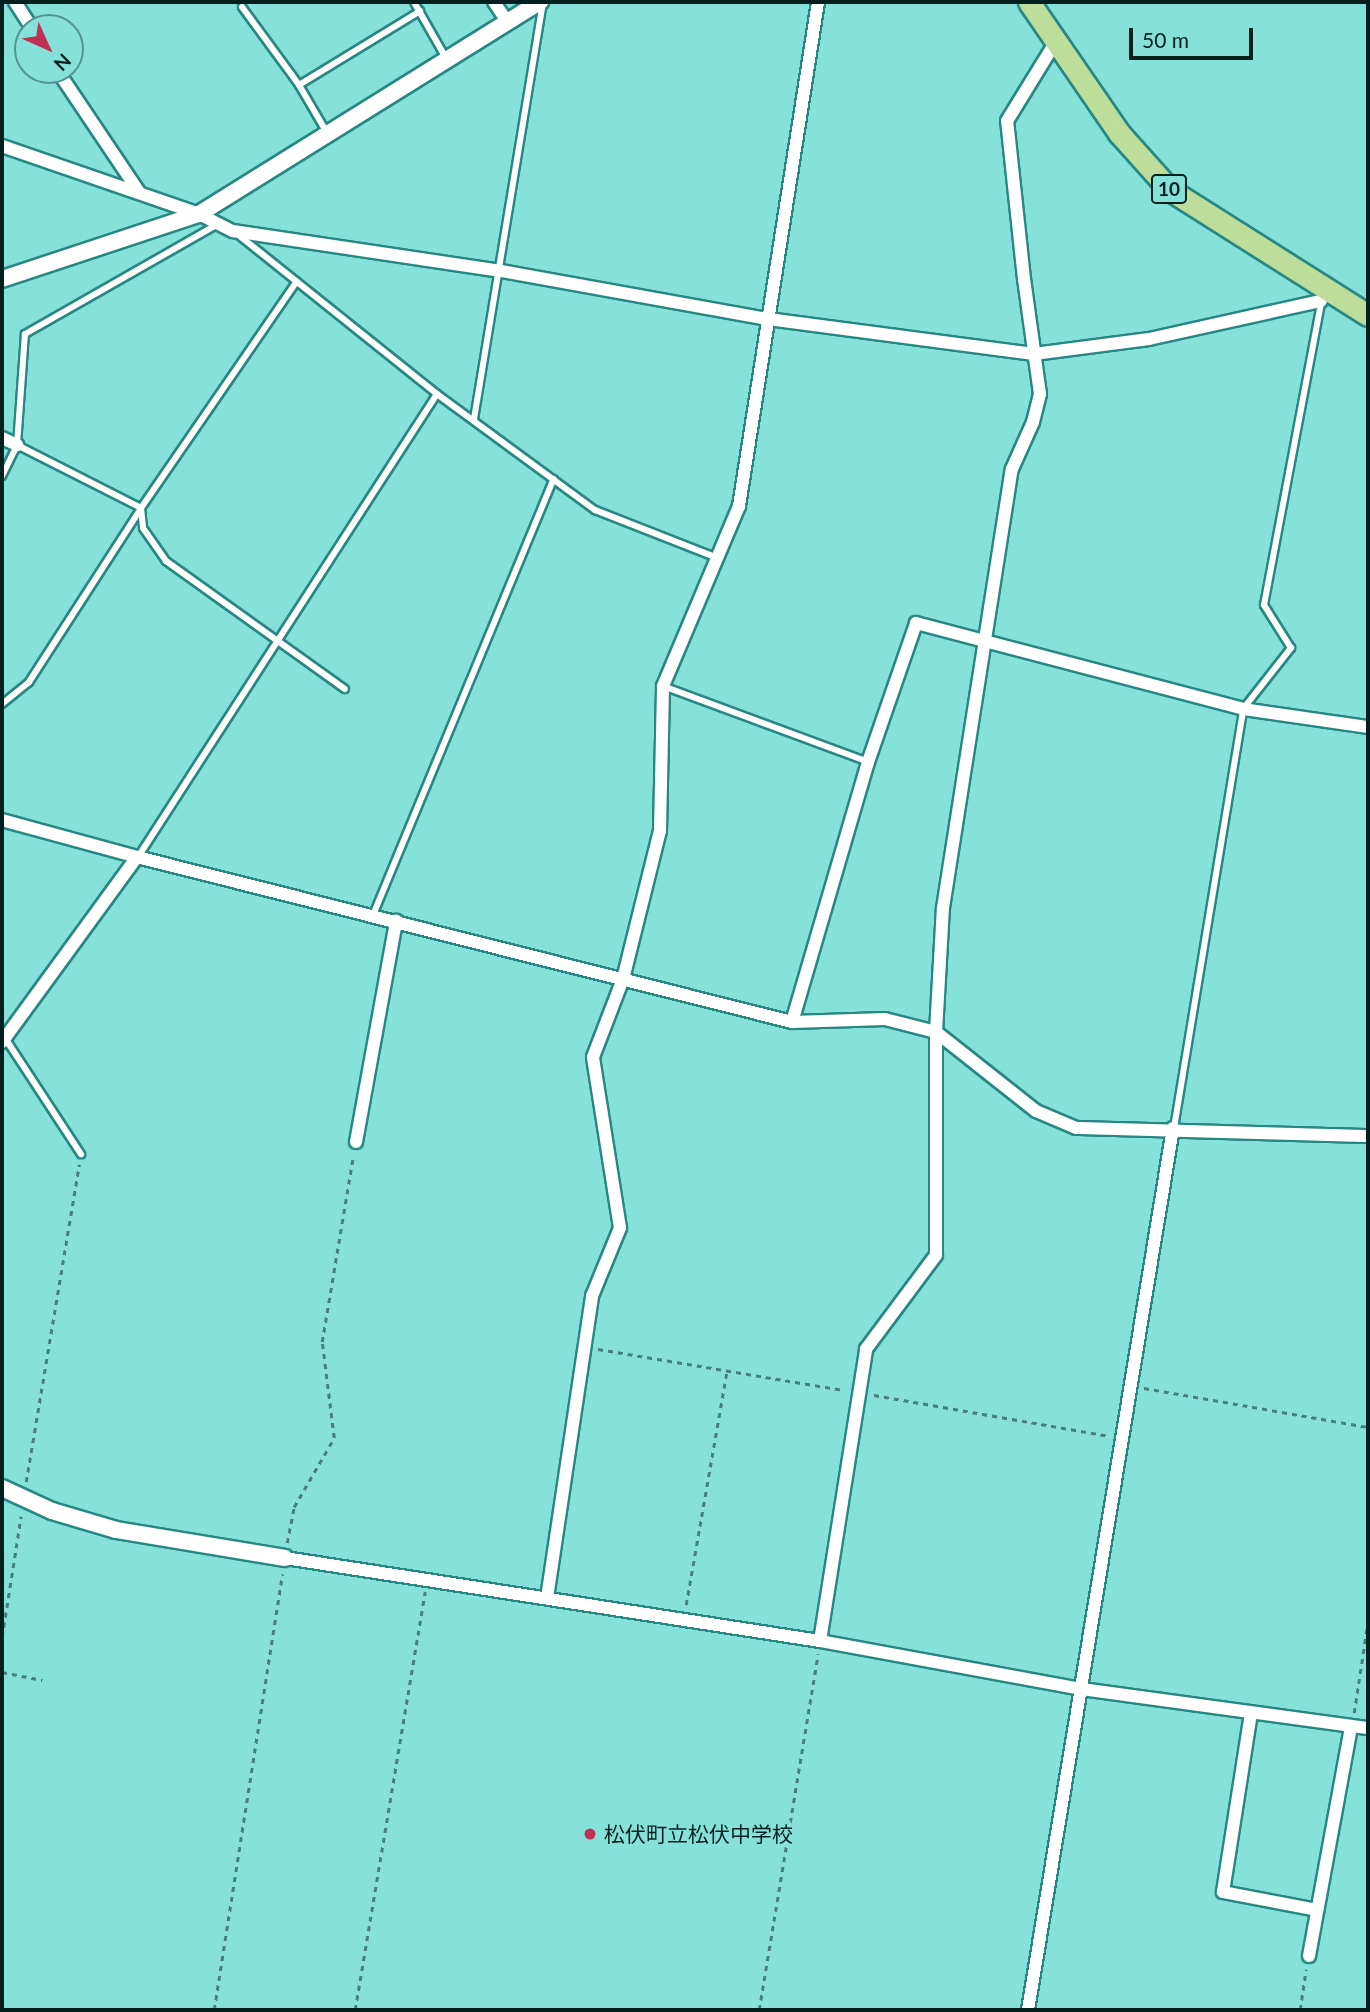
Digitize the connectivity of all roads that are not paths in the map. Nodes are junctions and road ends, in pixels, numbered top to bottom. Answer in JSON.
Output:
{"nodes":[{"id":1,"x":414,"y":2,"type":"edge"},
{"id":2,"x":494,"y":2,"type":"edge"},
{"id":3,"x":542,"y":2,"type":"edge"},
{"id":4,"x":818,"y":2,"type":"edge"},
{"id":5,"x":1029,"y":2,"type":"edge"},
{"id":6,"x":242,"y":7,"type":"dead end"},
{"id":7,"x":420,"y":11,"type":"junction"},
{"id":8,"x":508,"y":23,"type":"junction"},
{"id":9,"x":1055,"y":43,"type":"junction"},
{"id":10,"x":447,"y":59,"type":"junction"},
{"id":11,"x":66,"y":84,"type":"edge"},
{"id":12,"x":299,"y":85,"type":"junction"},
{"id":13,"x":327,"y":133,"type":"junction"},
{"id":14,"x":2,"y":146,"type":"edge"},
{"id":15,"x":139,"y":192,"type":"junction"},
{"id":16,"x":199,"y":214,"type":"junction"},
{"id":17,"x":218,"y":224,"type":"junction"},
{"id":18,"x":233,"y":231,"type":"junction"},
{"id":19,"x":501,"y":271,"type":"junction"},
{"id":20,"x":2,"y":279,"type":"edge"},
{"id":21,"x":297,"y":281,"type":"junction"},
{"id":22,"x":1322,"y":294,"type":"junction"},
{"id":23,"x":1368,"y":315,"type":"edge"},
{"id":24,"x":768,"y":319,"type":"junction"},
{"id":25,"x":1034,"y":354,"type":"junction"},
{"id":26,"x":437,"y":394,"type":"junction"},
{"id":27,"x":474,"y":419,"type":"junction"},
{"id":28,"x":2,"y":438,"type":"edge"},
{"id":29,"x":17,"y":445,"type":"junction"},
{"id":30,"x":2,"y":476,"type":"edge"},
{"id":31,"x":554,"y":479,"type":"junction"},
{"id":32,"x":141,"y":508,"type":"junction"},
{"id":33,"x":715,"y":557,"type":"junction"},
{"id":34,"x":278,"y":640,"type":"junction"},
{"id":35,"x":986,"y":640,"type":"junction"},
{"id":36,"x":663,"y":686,"type":"junction"},
{"id":37,"x":345,"y":689,"type":"dead end"},
{"id":38,"x":2,"y":704,"type":"edge"},
{"id":39,"x":1243,"y":709,"type":"junction"},
{"id":40,"x":1368,"y":727,"type":"edge"},
{"id":41,"x":868,"y":762,"type":"junction"},
{"id":42,"x":2,"y":820,"type":"edge"},
{"id":43,"x":137,"y":857,"type":"junction"},
{"id":44,"x":373,"y":915,"type":"junction"},
{"id":45,"x":396,"y":921,"type":"junction"},
{"id":46,"x":623,"y":979,"type":"junction"},
{"id":47,"x":792,"y":1022,"type":"junction"},
{"id":48,"x":936,"y":1032,"type":"junction"},
{"id":49,"x":3,"y":1040,"type":"edge"},
{"id":50,"x":1174,"y":1128,"type":"junction"},
{"id":51,"x":1368,"y":1136,"type":"edge"},
{"id":52,"x":356,"y":1142,"type":"road end"},
{"id":53,"x":81,"y":1154,"type":"road end"},
{"id":54,"x":2,"y":1488,"type":"edge"},
{"id":55,"x":285,"y":1558,"type":"joint"},
{"id":56,"x":547,"y":1598,"type":"junction"},
{"id":57,"x":820,"y":1641,"type":"junction"},
{"id":58,"x":1082,"y":1689,"type":"junction"},
{"id":59,"x":1251,"y":1713,"type":"junction"},
{"id":60,"x":1351,"y":1727,"type":"junction"},
{"id":61,"x":1368,"y":1728,"type":"edge"},
{"id":62,"x":1317,"y":1910,"type":"junction"},
{"id":63,"x":1308,"y":1956,"type":"road end"},
{"id":64,"x":1028,"y":2010,"type":"edge"}],
"edges":[{"from":1,"to":7,"type":"lane"},
{"from":2,"to":8,"type":"street"},
{"from":3,"to":8,"type":"street"},
{"from":3,"to":19,"type":"lane"},
{"from":4,"to":24,"type":"street"},
{"from":5,"to":9,"type":"main road","number":"10"},
{"from":6,"to":12,"type":"lane"},
{"from":7,"to":10,"type":"lane"},
{"from":7,"to":12,"type":"lane"},
{"from":8,"to":10,"type":"street"},
{"from":9,"to":22,"type":"main road","number":"10"},
{"from":9,"to":25,"type":"street"},
{"from":10,"to":13,"type":"street"},
{"from":11,"to":15,"type":"street"},
{"from":12,"to":13,"type":"lane"},
{"from":13,"to":16,"type":"street"},
{"from":14,"to":15,"type":"street"},
{"from":15,"to":16,"type":"street"},
{"from":16,"to":17,"type":"street"},
{"from":16,"to":20,"type":"street"},
{"from":17,"to":18,"type":"street"},
{"from":17,"to":29,"type":"lane"},
{"from":18,"to":19,"type":"street"},
{"from":18,"to":21,"type":"lane"},
{"from":19,"to":24,"type":"street"},
{"from":19,"to":27,"type":"lane"},
{"from":21,"to":26,"type":"lane"},
{"from":21,"to":32,"type":"lane"},
{"from":22,"to":23,"type":"main road","number":"10"},
{"from":22,"to":25,"type":"street"},
{"from":22,"to":39,"type":"lane"},
{"from":24,"to":25,"type":"street"},
{"from":24,"to":33,"type":"street"},
{"from":25,"to":35,"type":"street"},
{"from":26,"to":27,"type":"lane"},
{"from":26,"to":34,"type":"lane"},
{"from":27,"to":31,"type":"lane"},
{"from":28,"to":29,"type":"street"},
{"from":29,"to":30,"type":"lane"},
{"from":29,"to":32,"type":"lane"},
{"from":31,"to":33,"type":"lane"},
{"from":31,"to":44,"type":"lane"},
{"from":32,"to":34,"type":"lane"},
{"from":32,"to":38,"type":"lane"},
{"from":33,"to":36,"type":"street"},
{"from":34,"to":37,"type":"lane"},
{"from":34,"to":43,"type":"lane"},
{"from":35,"to":39,"type":"street"},
{"from":35,"to":41,"type":"street"},
{"from":35,"to":48,"type":"street"},
{"from":36,"to":41,"type":"lane"},
{"from":36,"to":46,"type":"street"},
{"from":39,"to":40,"type":"street"},
{"from":39,"to":50,"type":"lane"},
{"from":41,"to":47,"type":"street"},
{"from":42,"to":43,"type":"street"},
{"from":43,"to":44,"type":"street"},
{"from":43,"to":49,"type":"street"},
{"from":44,"to":45,"type":"street"},
{"from":45,"to":46,"type":"street"},
{"from":45,"to":52,"type":"street"},
{"from":46,"to":47,"type":"street"},
{"from":46,"to":56,"type":"street"},
{"from":47,"to":48,"type":"street"},
{"from":48,"to":50,"type":"street"},
{"from":48,"to":57,"type":"street"},
{"from":49,"to":53,"type":"lane"},
{"from":50,"to":51,"type":"street"},
{"from":50,"to":58,"type":"street"},
{"from":54,"to":55,"type":"street"},
{"from":55,"to":56,"type":"street"},
{"from":56,"to":57,"type":"street"},
{"from":57,"to":58,"type":"street"},
{"from":58,"to":59,"type":"street"},
{"from":58,"to":64,"type":"street"},
{"from":59,"to":60,"type":"street"},
{"from":59,"to":62,"type":"street"},
{"from":60,"to":61,"type":"street"},
{"from":60,"to":62,"type":"street"},
{"from":62,"to":63,"type":"street"}]}
